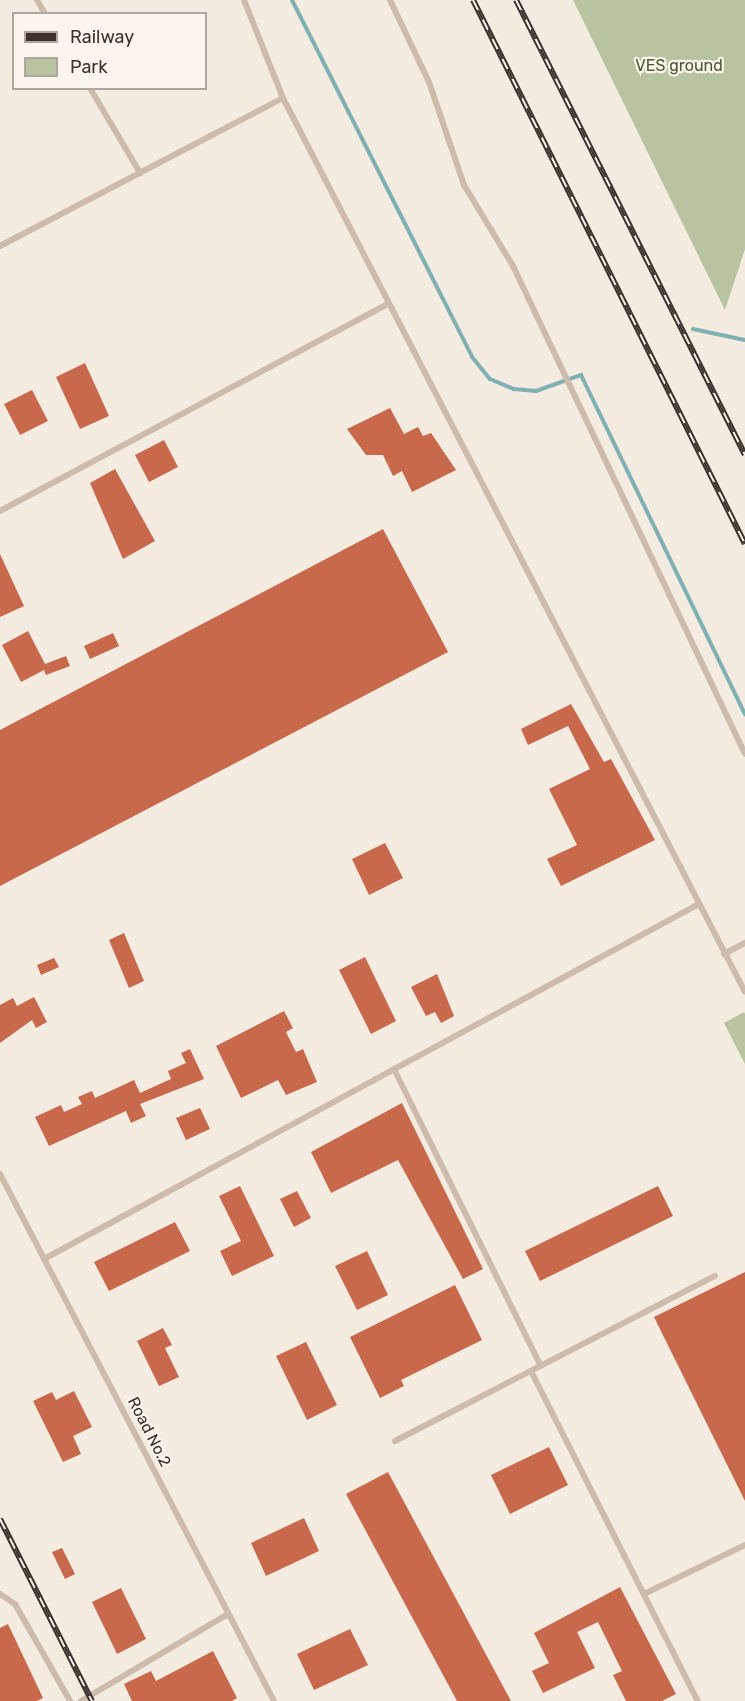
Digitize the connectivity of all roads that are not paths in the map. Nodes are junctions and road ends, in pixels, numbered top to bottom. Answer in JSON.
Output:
{"nodes":[{"id":1,"x":244,"y":0,"type":"edge"},
{"id":2,"x":390,"y":0,"type":"edge"},
{"id":3,"x":91,"y":90,"type":"edge"},
{"id":4,"x":283,"y":98,"type":"junction"},
{"id":5,"x":140,"y":173,"type":"junction"},
{"id":6,"x":0,"y":246,"type":"edge"},
{"id":7,"x":388,"y":304,"type":"junction"},
{"id":8,"x":0,"y":511,"type":"edge"},
{"id":9,"x":745,"y":754,"type":"edge"},
{"id":10,"x":697,"y":905,"type":"junction"},
{"id":11,"x":745,"y":943,"type":"edge"},
{"id":12,"x":724,"y":954,"type":"junction"},
{"id":13,"x":745,"y":993,"type":"edge"},
{"id":14,"x":394,"y":1069,"type":"junction"},
{"id":15,"x":0,"y":1174,"type":"edge"},
{"id":16,"x":44,"y":1259,"type":"junction"},
{"id":17,"x":715,"y":1276,"type":"dead end"},
{"id":18,"x":541,"y":1366,"type":"junction"},
{"id":19,"x":531,"y":1371,"type":"junction"},
{"id":20,"x":395,"y":1441,"type":"dead end"},
{"id":21,"x":745,"y":1545,"type":"edge"},
{"id":22,"x":0,"y":1594,"type":"edge"},
{"id":23,"x":644,"y":1594,"type":"junction"},
{"id":24,"x":228,"y":1614,"type":"junction"},
{"id":25,"x":70,"y":1701,"type":"edge"},
{"id":26,"x":81,"y":1701,"type":"edge"},
{"id":27,"x":274,"y":1701,"type":"edge"},
{"id":28,"x":698,"y":1701,"type":"edge"}],
"edges":[{"from":1,"to":4,"type":"lane"},
{"from":2,"to":9,"type":"lane"},
{"from":3,"to":5,"type":"lane"},
{"from":4,"to":5,"type":"lane"},
{"from":4,"to":7,"type":"lane"},
{"from":5,"to":6,"type":"lane"},
{"from":7,"to":8,"type":"lane"},
{"from":7,"to":10,"type":"lane"},
{"from":10,"to":12,"type":"lane"},
{"from":10,"to":14,"type":"lane"},
{"from":11,"to":12,"type":"lane"},
{"from":12,"to":13,"type":"lane"},
{"from":14,"to":16,"type":"lane"},
{"from":14,"to":18,"type":"lane"},
{"from":15,"to":16,"type":"lane","name":"Road No.2"},
{"from":16,"to":24,"type":"lane","name":"Road No.2"},
{"from":17,"to":18,"type":"lane"},
{"from":18,"to":19,"type":"lane"},
{"from":19,"to":20,"type":"lane"},
{"from":19,"to":23,"type":"lane"},
{"from":21,"to":23,"type":"lane"},
{"from":22,"to":25,"type":"lane"},
{"from":23,"to":28,"type":"lane"},
{"from":24,"to":26,"type":"lane"},
{"from":24,"to":27,"type":"lane","name":"Road No.2"}]}
